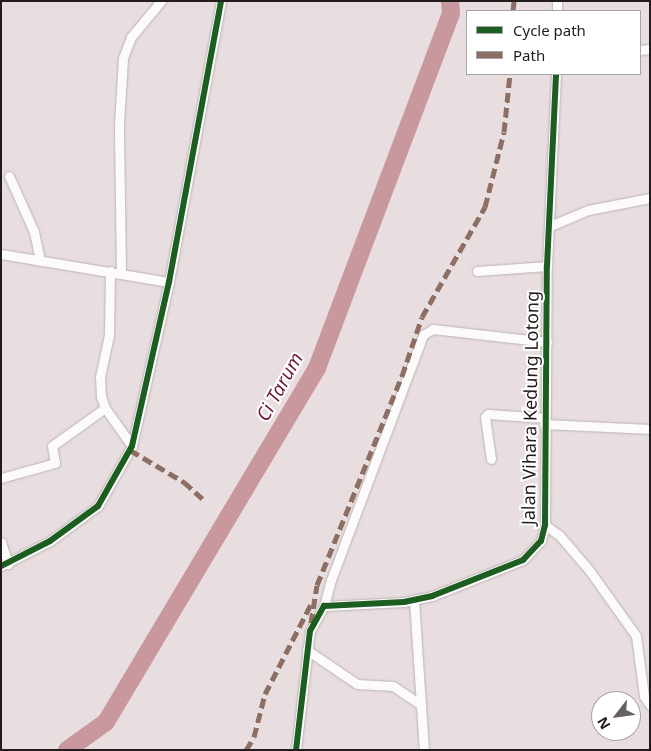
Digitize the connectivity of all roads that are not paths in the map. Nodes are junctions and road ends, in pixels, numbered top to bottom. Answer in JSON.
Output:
{"nodes":[{"id":1,"x":161,"y":1,"type":"edge"},
{"id":2,"x":221,"y":1,"type":"edge"},
{"id":3,"x":556,"y":75,"type":"edge"},
{"id":4,"x":9,"y":176,"type":"dead end"},
{"id":5,"x":650,"y":198,"type":"edge"},
{"id":6,"x":550,"y":226,"type":"junction"},
{"id":7,"x":1,"y":254,"type":"edge"},
{"id":8,"x":40,"y":261,"type":"junction"},
{"id":9,"x":547,"y":266,"type":"junction"},
{"id":10,"x":110,"y":271,"type":"junction"},
{"id":11,"x":477,"y":271,"type":"dead end"},
{"id":12,"x":121,"y":274,"type":"junction"},
{"id":13,"x":169,"y":282,"type":"junction"},
{"id":14,"x":547,"y":342,"type":"junction"},
{"id":15,"x":105,"y":408,"type":"junction"},
{"id":16,"x":544,"y":421,"type":"junction"},
{"id":17,"x":650,"y":429,"type":"edge"},
{"id":18,"x":132,"y":446,"type":"junction"},
{"id":19,"x":491,"y":459,"type":"dead end"},
{"id":20,"x":1,"y":478,"type":"edge"},
{"id":21,"x":545,"y":526,"type":"junction"},
{"id":22,"x":1,"y":542,"type":"edge"},
{"id":23,"x":4,"y":565,"type":"edge"},
{"id":24,"x":414,"y":600,"type":"junction"},
{"id":25,"x":324,"y":606,"type":"junction"},
{"id":26,"x":307,"y":650,"type":"junction"},
{"id":27,"x":650,"y":704,"type":"edge"},
{"id":28,"x":421,"y":705,"type":"junction"},
{"id":29,"x":296,"y":750,"type":"edge"},
{"id":30,"x":424,"y":750,"type":"edge"}],
"edges":[{"from":1,"to":12,"type":"street"},
{"from":2,"to":13,"type":"street"},
{"from":3,"to":6,"type":"street","name":"Jalan Vihara Kedung Lotong"},
{"from":4,"to":8,"type":"street"},
{"from":5,"to":6,"type":"street"},
{"from":6,"to":9,"type":"street","name":"Jalan Vihara Kedung Lotong"},
{"from":7,"to":8,"type":"street"},
{"from":8,"to":10,"type":"street"},
{"from":9,"to":11,"type":"street"},
{"from":9,"to":14,"type":"street","name":"Jalan Vihara Kedung Lotong"},
{"from":10,"to":12,"type":"street"},
{"from":10,"to":15,"type":"street"},
{"from":12,"to":13,"type":"street"},
{"from":13,"to":18,"type":"street"},
{"from":14,"to":16,"type":"street","name":"Jalan Vihara Kedung Lotong"},
{"from":14,"to":25,"type":"street"},
{"from":15,"to":18,"type":"street"},
{"from":15,"to":20,"type":"street"},
{"from":16,"to":17,"type":"street"},
{"from":16,"to":19,"type":"street"},
{"from":16,"to":21,"type":"street","name":"Jalan Vihara Kedung Lotong"},
{"from":18,"to":23,"type":"street"},
{"from":21,"to":24,"type":"street","name":"Jalan Vihara Kedung Lotong"},
{"from":21,"to":27,"type":"street"},
{"from":22,"to":23,"type":"street"},
{"from":24,"to":25,"type":"street","name":"Jalan Vihara Kedung Lotong"},
{"from":24,"to":28,"type":"street"},
{"from":25,"to":26,"type":"street"},
{"from":26,"to":28,"type":"street"},
{"from":26,"to":29,"type":"street"},
{"from":28,"to":30,"type":"street"}]}
